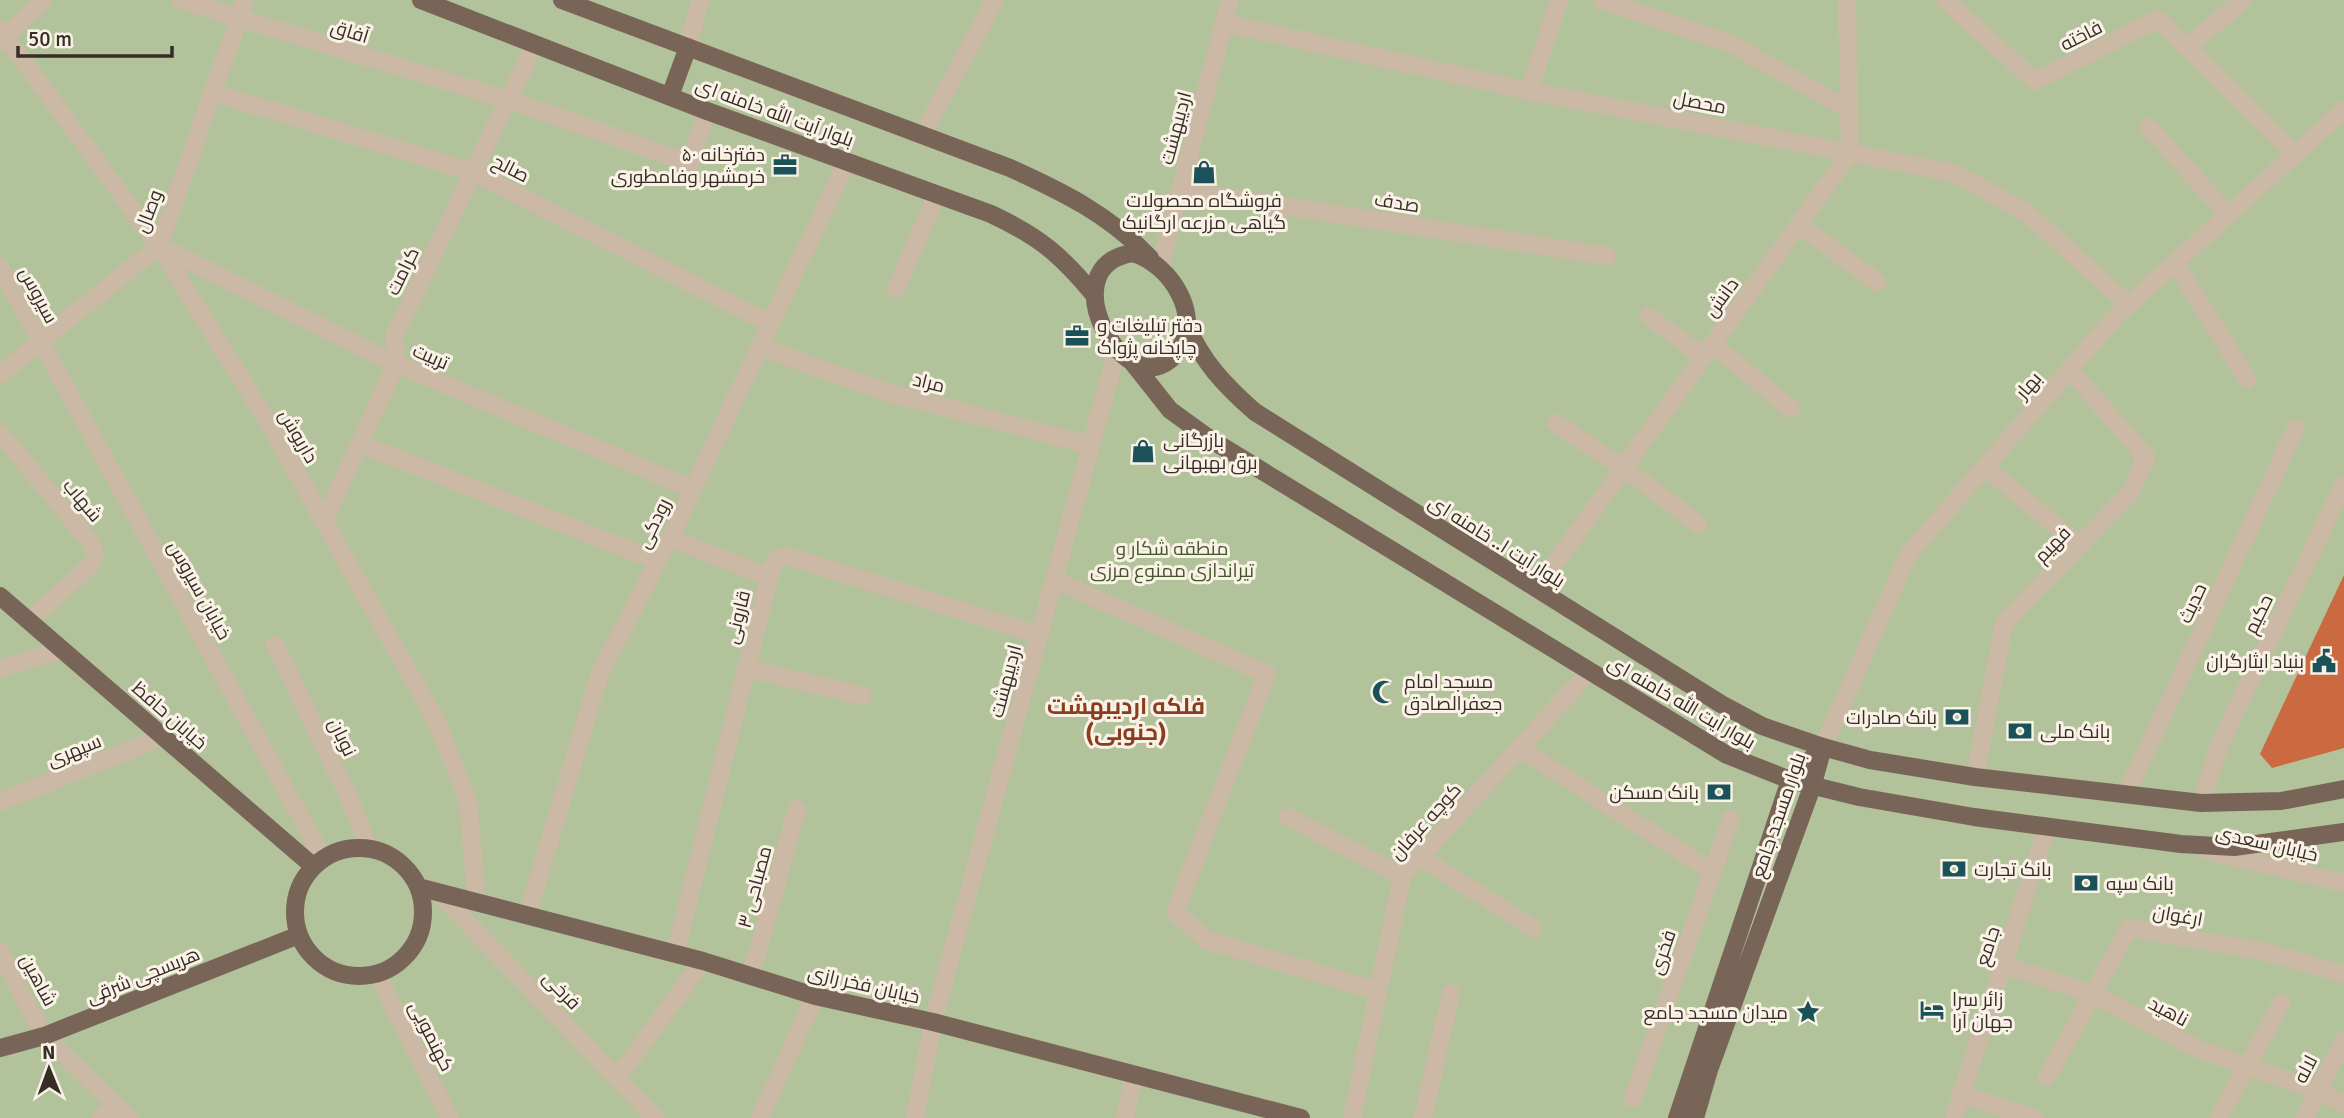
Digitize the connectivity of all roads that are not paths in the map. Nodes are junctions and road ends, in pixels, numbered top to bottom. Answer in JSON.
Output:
{"nodes":[{"id":1,"x":43,"y":0,"type":"edge"},
{"id":2,"x":180,"y":0,"type":"edge"},
{"id":3,"x":245,"y":0,"type":"edge"},
{"id":4,"x":421,"y":0,"type":"edge"},
{"id":5,"x":562,"y":0,"type":"edge"},
{"id":6,"x":700,"y":0,"type":"edge"},
{"id":7,"x":995,"y":0,"type":"edge"},
{"id":8,"x":1230,"y":0,"type":"edge"},
{"id":9,"x":1559,"y":0,"type":"edge"},
{"id":10,"x":1602,"y":0,"type":"edge"},
{"id":11,"x":1847,"y":0,"type":"edge"},
{"id":12,"x":1945,"y":0,"type":"edge"},
{"id":13,"x":2244,"y":0,"type":"edge"},
{"id":14,"x":238,"y":19,"type":"junction"},
{"id":15,"x":1224,"y":23,"type":"junction"},
{"id":16,"x":2,"y":36,"type":"edge"},
{"id":17,"x":535,"y":44,"type":"junction"},
{"id":18,"x":688,"y":47,"type":"junction"},
{"id":19,"x":2186,"y":48,"type":"junction"},
{"id":20,"x":1529,"y":91,"type":"junction"},
{"id":21,"x":214,"y":93,"type":"junction"},
{"id":22,"x":670,"y":96,"type":"junction"},
{"id":23,"x":508,"y":100,"type":"junction"},
{"id":24,"x":1848,"y":109,"type":"junction"},
{"id":25,"x":2344,"y":110,"type":"edge"},
{"id":26,"x":707,"y":111,"type":"junction"},
{"id":27,"x":2149,"y":127,"type":"dead end"},
{"id":28,"x":922,"y":135,"type":"junction"},
{"id":29,"x":1850,"y":153,"type":"junction"},
{"id":30,"x":2295,"y":154,"type":"junction"},
{"id":31,"x":847,"y":161,"type":"junction"},
{"id":32,"x":473,"y":172,"type":"junction"},
{"id":33,"x":1180,"y":190,"type":"junction"},
{"id":34,"x":937,"y":194,"type":"junction"},
{"id":35,"x":2228,"y":215,"type":"junction"},
{"id":36,"x":1799,"y":225,"type":"junction"},
{"id":37,"x":159,"y":246,"type":"junction"},
{"id":38,"x":1608,"y":256,"type":"dead end"},
{"id":39,"x":1155,"y":262,"type":"junction"},
{"id":40,"x":2175,"y":263,"type":"junction"},
{"id":41,"x":0,"y":267,"type":"edge"},
{"id":42,"x":1877,"y":282,"type":"dead end"},
{"id":43,"x":896,"y":289,"type":"dead end"},
{"id":44,"x":1095,"y":296,"type":"junction"},
{"id":45,"x":2129,"y":305,"type":"junction"},
{"id":46,"x":1649,"y":316,"type":"dead end"},
{"id":47,"x":771,"y":324,"type":"junction"},
{"id":48,"x":1186,"y":324,"type":"junction"},
{"id":49,"x":40,"y":342,"type":"junction"},
{"id":50,"x":760,"y":347,"type":"junction"},
{"id":51,"x":1117,"y":351,"type":"junction"},
{"id":52,"x":1708,"y":351,"type":"junction"},
{"id":53,"x":1132,"y":362,"type":"junction"},
{"id":54,"x":396,"y":364,"type":"junction"},
{"id":55,"x":2070,"y":370,"type":"junction"},
{"id":56,"x":0,"y":374,"type":"edge"},
{"id":57,"x":2247,"y":379,"type":"dead end"},
{"id":58,"x":1791,"y":409,"type":"dead end"},
{"id":59,"x":1556,"y":423,"type":"dead end"},
{"id":60,"x":2296,"y":428,"type":"dead end"},
{"id":61,"x":0,"y":433,"type":"edge"},
{"id":62,"x":360,"y":444,"type":"junction"},
{"id":63,"x":1091,"y":445,"type":"junction"},
{"id":64,"x":1985,"y":467,"type":"junction"},
{"id":65,"x":1624,"y":468,"type":"junction"},
{"id":66,"x":2344,"y":484,"type":"edge"},
{"id":67,"x":693,"y":489,"type":"junction"},
{"id":68,"x":324,"y":521,"type":"junction"},
{"id":69,"x":1698,"y":524,"type":"dead end"},
{"id":70,"x":670,"y":537,"type":"junction"},
{"id":71,"x":2079,"y":545,"type":"junction"},
{"id":72,"x":658,"y":561,"type":"junction"},
{"id":73,"x":769,"y":577,"type":"junction"},
{"id":74,"x":1054,"y":580,"type":"junction"},
{"id":75,"x":1536,"y":590,"type":"junction"},
{"id":76,"x":0,"y":596,"type":"edge"},
{"id":77,"x":29,"y":621,"type":"junction"},
{"id":78,"x":1039,"y":635,"type":"junction"},
{"id":79,"x":275,"y":645,"type":"dead end"},
{"id":80,"x":62,"y":650,"type":"junction"},
{"id":81,"x":0,"y":668,"type":"edge"},
{"id":82,"x":746,"y":668,"type":"junction"},
{"id":83,"x":1588,"y":673,"type":"junction"},
{"id":84,"x":863,"y":696,"type":"dead end"},
{"id":85,"x":163,"y":737,"type":"junction"},
{"id":86,"x":1822,"y":747,"type":"junction"},
{"id":87,"x":1519,"y":748,"type":"junction"},
{"id":88,"x":1975,"y":777,"type":"junction"},
{"id":89,"x":1790,"y":780,"type":"junction"},
{"id":90,"x":1812,"y":787,"type":"junction"},
{"id":91,"x":2344,"y":789,"type":"edge"},
{"id":92,"x":2126,"y":795,"type":"junction"},
{"id":93,"x":0,"y":802,"type":"edge"},
{"id":94,"x":2201,"y":803,"type":"junction"},
{"id":95,"x":797,"y":809,"type":"dead end"},
{"id":96,"x":1288,"y":817,"type":"dead end"},
{"id":97,"x":1731,"y":819,"type":"dead end"},
{"id":98,"x":2047,"y":827,"type":"junction"},
{"id":99,"x":2344,"y":832,"type":"edge"},
{"id":100,"x":2181,"y":844,"type":"junction"},
{"id":101,"x":369,"y":849,"type":"junction"},
{"id":102,"x":1420,"y":857,"type":"junction"},
{"id":103,"x":318,"y":862,"type":"junction"},
{"id":104,"x":1710,"y":871,"type":"junction"},
{"id":105,"x":1402,"y":876,"type":"junction"},
{"id":106,"x":2344,"y":883,"type":"edge"},
{"id":107,"x":418,"y":887,"type":"junction"},
{"id":108,"x":438,"y":892,"type":"junction"},
{"id":109,"x":477,"y":902,"type":"junction"},
{"id":110,"x":527,"y":916,"type":"junction"},
{"id":111,"x":1533,"y":928,"type":"dead end"},
{"id":112,"x":299,"y":935,"type":"junction"},
{"id":113,"x":0,"y":952,"type":"edge"},
{"id":114,"x":675,"y":954,"type":"junction"},
{"id":115,"x":703,"y":961,"type":"junction"},
{"id":116,"x":2003,"y":965,"type":"junction"},
{"id":117,"x":376,"y":973,"type":"junction"},
{"id":118,"x":2344,"y":974,"type":"edge"},
{"id":119,"x":751,"y":976,"type":"junction"},
{"id":120,"x":1378,"y":991,"type":"junction"},
{"id":121,"x":1451,"y":993,"type":"dead end"},
{"id":122,"x":2091,"y":994,"type":"junction"},
{"id":123,"x":816,"y":996,"type":"junction"},
{"id":124,"x":2281,"y":1003,"type":"dead end"},
{"id":125,"x":933,"y":1022,"type":"junction"},
{"id":126,"x":44,"y":1036,"type":"junction"},
{"id":127,"x":2344,"y":1040,"type":"edge"},
{"id":128,"x":0,"y":1048,"type":"edge"},
{"id":129,"x":2246,"y":1066,"type":"junction"},
{"id":130,"x":1134,"y":1074,"type":"junction"},
{"id":131,"x":618,"y":1077,"type":"junction"},
{"id":132,"x":2047,"y":1077,"type":"dead end"},
{"id":133,"x":2318,"y":1091,"type":"junction"},
{"id":134,"x":1961,"y":1095,"type":"junction"},
{"id":135,"x":1633,"y":1098,"type":"dead end"},
{"id":136,"x":114,"y":1104,"type":"junction"},
{"id":137,"x":2344,"y":1104,"type":"edge"},
{"id":138,"x":100,"y":1118,"type":"edge"},
{"id":139,"x":129,"y":1118,"type":"edge"},
{"id":140,"x":450,"y":1118,"type":"edge"},
{"id":141,"x":655,"y":1118,"type":"edge"},
{"id":142,"x":760,"y":1118,"type":"edge"},
{"id":143,"x":915,"y":1118,"type":"edge"},
{"id":144,"x":1125,"y":1118,"type":"edge"},
{"id":145,"x":1301,"y":1118,"type":"edge"},
{"id":146,"x":1352,"y":1118,"type":"edge"},
{"id":147,"x":1423,"y":1118,"type":"edge"},
{"id":148,"x":1677,"y":1118,"type":"edge"},
{"id":149,"x":1695,"y":1118,"type":"edge"},
{"id":150,"x":1954,"y":1118,"type":"edge"},
{"id":151,"x":2034,"y":1118,"type":"edge"},
{"id":152,"x":2220,"y":1118,"type":"edge"},
{"id":153,"x":2304,"y":1118,"type":"edge"}],
"edges":[{"from":1,"to":16,"type":"street"},
{"from":2,"to":14,"type":"street","name":"آفاق"},
{"from":3,"to":14,"type":"street","name":"وصال"},
{"from":4,"to":17,"type":"main road","name":"بلوار آیت الله خامنه ای"},
{"from":5,"to":18,"type":"main road","name":"بلوار آیت الله خامنه ای"},
{"from":6,"to":18,"type":"street"},
{"from":7,"to":28,"type":"street"},
{"from":8,"to":15,"type":"street","name":"اردیبهشت"},
{"from":9,"to":20,"type":"street"},
{"from":10,"to":24,"type":"street"},
{"from":11,"to":24,"type":"street"},
{"from":12,"to":19,"type":"street","name":"فاخته"},
{"from":13,"to":19,"type":"street"},
{"from":14,"to":21,"type":"street","name":"وصال"},
{"from":14,"to":23,"type":"street","name":"آفاق"},
{"from":15,"to":20,"type":"street","name":"محصل"},
{"from":15,"to":33,"type":"street","name":"اردیبهشت"},
{"from":16,"to":37,"type":"street","name":"داریوش"},
{"from":17,"to":22,"type":"main road","name":"بلوار آیت الله خامنه ای"},
{"from":17,"to":23,"type":"street","name":"کرامت"},
{"from":18,"to":22,"type":"main road"},
{"from":18,"to":28,"type":"main road","name":"بلوار آیت الله خامنه ای"},
{"from":19,"to":30,"type":"street","name":"فاخته"},
{"from":20,"to":29,"type":"street","name":"محصل"},
{"from":21,"to":32,"type":"street","name":"صالح"},
{"from":21,"to":37,"type":"street","name":"وصال"},
{"from":22,"to":26,"type":"main road","name":"بلوار آیت الله خامنه ای"},
{"from":23,"to":26,"type":"street","name":"آفاق"},
{"from":23,"to":32,"type":"street","name":"کرامت"},
{"from":24,"to":29,"type":"street"},
{"from":25,"to":30,"type":"street","name":"بهار"},
{"from":26,"to":31,"type":"main road","name":"بلوار آیت الله خامنه ای"},
{"from":27,"to":35,"type":"street"},
{"from":28,"to":39,"type":"main road","name":"بلوار آیت الله خامنه ای"},
{"from":29,"to":36,"type":"street","name":"دانش"},
{"from":29,"to":45,"type":"street","name":"محصل"},
{"from":30,"to":35,"type":"street","name":"بهار"},
{"from":31,"to":34,"type":"main road","name":"بلوار آیت الله خامنه ای"},
{"from":31,"to":47,"type":"street","name":"رودکی"},
{"from":32,"to":47,"type":"street","name":"صالح"},
{"from":32,"to":54,"type":"street","name":"کرامت"},
{"from":33,"to":38,"type":"street","name":"صدف"},
{"from":33,"to":39,"type":"street","name":"اردیبهشت"},
{"from":34,"to":43,"type":"street"},
{"from":34,"to":44,"type":"main road","name":"بلوار آیت الله خامنه ای"},
{"from":35,"to":40,"type":"street","name":"بهار"},
{"from":36,"to":42,"type":"street"},
{"from":36,"to":52,"type":"street","name":"دانش"},
{"from":37,"to":49,"type":"street","name":"وصال"},
{"from":37,"to":54,"type":"street","name":"تربیت"},
{"from":37,"to":68,"type":"street","name":"داریوش"},
{"from":39,"to":44,"type":"main road"},
{"from":39,"to":48,"type":"main road"},
{"from":40,"to":45,"type":"street","name":"بهار"},
{"from":40,"to":57,"type":"street"},
{"from":41,"to":49,"type":"street","name":"سیروس"},
{"from":44,"to":51,"type":"main road"},
{"from":45,"to":55,"type":"street","name":"بهار"},
{"from":46,"to":52,"type":"street"},
{"from":47,"to":50,"type":"street","name":"رودکی"},
{"from":48,"to":53,"type":"main road"},
{"from":48,"to":75,"type":"main road","name":"بلوار آیت ا.. خامنه ای"},
{"from":49,"to":56,"type":"street","name":"وصال"},
{"from":49,"to":103,"type":"street","name":"خیابان سیروس"},
{"from":50,"to":63,"type":"street","name":"مراد"},
{"from":50,"to":67,"type":"street","name":"رودکی"},
{"from":51,"to":53,"type":"main road"},
{"from":51,"to":63,"type":"street","name":"اردیبهشت"},
{"from":52,"to":58,"type":"street"},
{"from":52,"to":65,"type":"street","name":"دانش"},
{"from":53,"to":83,"type":"main road","name":"بلوار آیت الله خامنه ای"},
{"from":54,"to":62,"type":"street","name":"کرامت"},
{"from":54,"to":67,"type":"street","name":"تربیت"},
{"from":55,"to":64,"type":"street","name":"بهار"},
{"from":55,"to":71,"type":"street","name":"فهیم"},
{"from":59,"to":65,"type":"street"},
{"from":60,"to":92,"type":"street","name":"حدیث"},
{"from":61,"to":77,"type":"street","name":"شهاب"},
{"from":62,"to":68,"type":"street","name":"کرامت"},
{"from":62,"to":72,"type":"street"},
{"from":63,"to":74,"type":"street","name":"اردیبهشت"},
{"from":64,"to":71,"type":"street"},
{"from":64,"to":86,"type":"street","name":"بهار"},
{"from":65,"to":69,"type":"street"},
{"from":65,"to":75,"type":"street","name":"دانش"},
{"from":66,"to":94,"type":"street","name":"حکیم"},
{"from":67,"to":70,"type":"street","name":"رودکی"},
{"from":68,"to":109,"type":"street","name":"داریوش"},
{"from":70,"to":72,"type":"street","name":"رودکی"},
{"from":70,"to":73,"type":"street"},
{"from":71,"to":88,"type":"street","name":"فهیم"},
{"from":72,"to":110,"type":"street","name":"رودکی"},
{"from":73,"to":78,"type":"street","name":"قارونی"},
{"from":73,"to":82,"type":"street","name":"قارونی"},
{"from":74,"to":78,"type":"street","name":"اردیبهشت"},
{"from":74,"to":120,"type":"street"},
{"from":75,"to":86,"type":"main road","name":"بلوار آیت ا.. خامنه ای"},
{"from":76,"to":77,"type":"main road","name":"خیابان حافظ"},
{"from":77,"to":80,"type":"main road","name":"خیابان حافظ"},
{"from":78,"to":125,"type":"street","name":"اردیبهشت"},
{"from":79,"to":101,"type":"street","name":"نوبان"},
{"from":80,"to":81,"type":"street"},
{"from":80,"to":85,"type":"main road","name":"خیابان حافظ"},
{"from":82,"to":84,"type":"street"},
{"from":82,"to":114,"type":"street","name":"قارونی"},
{"from":83,"to":87,"type":"street","name":"کوچه عرفان"},
{"from":83,"to":89,"type":"main road","name":"بلوار آیت الله خامنه ای"},
{"from":85,"to":93,"type":"street","name":"سپهری"},
{"from":85,"to":103,"type":"main road","name":"خیابان حافظ"},
{"from":86,"to":88,"type":"main road"},
{"from":86,"to":89,"type":"main road","name":"بلوار مسجد جامع"},
{"from":86,"to":90,"type":"main road","name":"بلوار مسجد جامع"},
{"from":87,"to":102,"type":"street","name":"کوچه عرفان"},
{"from":87,"to":104,"type":"street"},
{"from":88,"to":92,"type":"main road"},
{"from":89,"to":90,"type":"main road","name":"بلوار آیت الله خامنه ای"},
{"from":89,"to":148,"type":"main road","name":"بلوار مسجد جامع"},
{"from":90,"to":98,"type":"main road","name":"بلوار آیت الله خامنه ای"},
{"from":90,"to":149,"type":"main road","name":"بلوار مسجد جامع"},
{"from":91,"to":94,"type":"main road"},
{"from":92,"to":94,"type":"main road"},
{"from":95,"to":119,"type":"street","name":"مصباحی ۳"},
{"from":96,"to":105,"type":"street"},
{"from":97,"to":104,"type":"street","name":"فخری"},
{"from":98,"to":100,"type":"main road","name":"بلوار آیت الله خامنه ای"},
{"from":98,"to":116,"type":"street","name":"جامع"},
{"from":99,"to":100,"type":"main road","name":"بلوار آیت الله خامنه ای"},
{"from":100,"to":106,"type":"street","name":"خیابان سعدی"},
{"from":101,"to":103,"type":"main road"},
{"from":101,"to":107,"type":"main road"},
{"from":102,"to":105,"type":"street","name":"کوچه عرفان"},
{"from":102,"to":111,"type":"street"},
{"from":103,"to":112,"type":"main road"},
{"from":104,"to":135,"type":"street","name":"فخری"},
{"from":105,"to":120,"type":"street","name":"کوچه عرفان"},
{"from":107,"to":108,"type":"main road","name":"خیابان فخر رازی"},
{"from":107,"to":117,"type":"main road"},
{"from":108,"to":109,"type":"main road","name":"خیابان فخر رازی"},
{"from":108,"to":131,"type":"street","name":"فرخی"},
{"from":109,"to":110,"type":"main road","name":"خیابان فخر رازی"},
{"from":110,"to":114,"type":"main road","name":"خیابان فخر رازی"},
{"from":112,"to":117,"type":"main road"},
{"from":112,"to":126,"type":"main road","name":"هریسچی شرقی"},
{"from":113,"to":126,"type":"street","name":"شاهین"},
{"from":114,"to":115,"type":"main road","name":"خیابان فخر رازی"},
{"from":115,"to":119,"type":"main road","name":"خیابان فخر رازی"},
{"from":115,"to":131,"type":"street"},
{"from":116,"to":122,"type":"street","name":"ناهید"},
{"from":116,"to":134,"type":"street","name":"جامع"},
{"from":117,"to":140,"type":"street","name":"کهنمویی"},
{"from":118,"to":122,"type":"street","name":"ارغوان"},
{"from":119,"to":123,"type":"main road","name":"خیابان فخر رازی"},
{"from":120,"to":146,"type":"street","name":"کوچه عرفان"},
{"from":121,"to":147,"type":"street"},
{"from":122,"to":129,"type":"street","name":"ناهید"},
{"from":122,"to":132,"type":"street","name":"ارغوان"},
{"from":123,"to":125,"type":"main road","name":"خیابان فخر رازی"},
{"from":123,"to":142,"type":"street"},
{"from":124,"to":129,"type":"street"},
{"from":125,"to":130,"type":"main road","name":"خیابان فخر رازی"},
{"from":125,"to":143,"type":"street","name":"اردیبهشت"},
{"from":126,"to":128,"type":"main road","name":"هریسچی شرقی"},
{"from":126,"to":136,"type":"street","name":"شاهین"},
{"from":127,"to":133,"type":"street","name":"لاله"},
{"from":129,"to":133,"type":"street","name":"ناهید"},
{"from":129,"to":152,"type":"street"},
{"from":130,"to":144,"type":"street"},
{"from":130,"to":145,"type":"main road","name":"خیابان فخر رازی"},
{"from":131,"to":141,"type":"street","name":"فرخی"},
{"from":133,"to":137,"type":"street","name":"ناهید"},
{"from":133,"to":153,"type":"street","name":"لاله"},
{"from":134,"to":150,"type":"street","name":"جامع"},
{"from":134,"to":151,"type":"street"},
{"from":136,"to":138,"type":"street"},
{"from":136,"to":139,"type":"street","name":"شاهین"}]}
